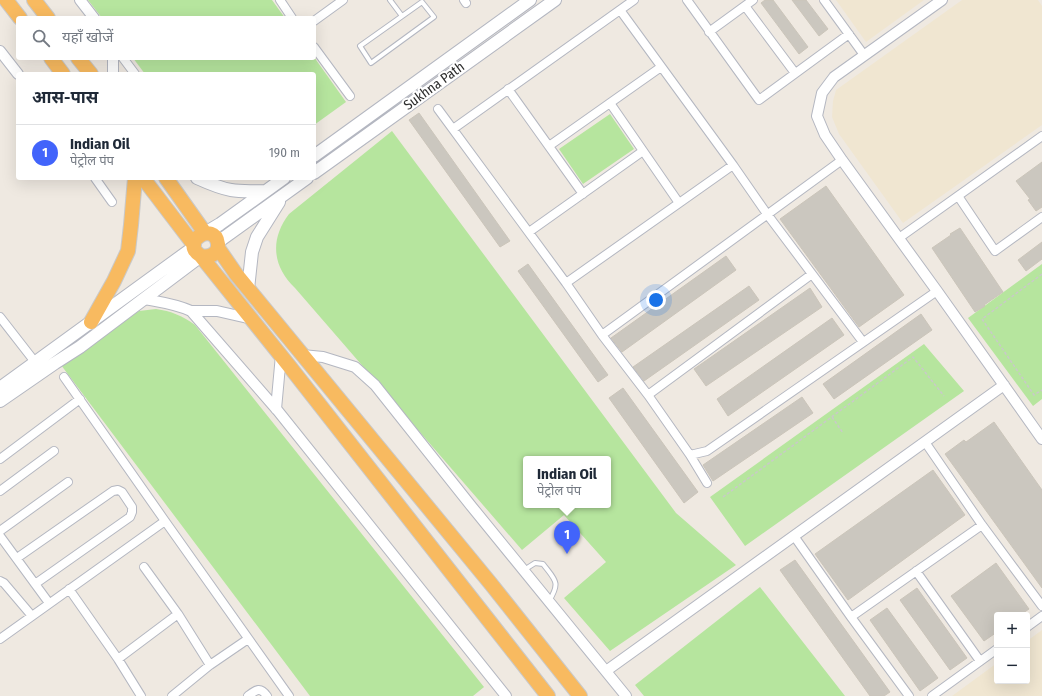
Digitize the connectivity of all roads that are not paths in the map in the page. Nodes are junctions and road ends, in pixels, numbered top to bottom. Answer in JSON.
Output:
{"nodes":[{"id":1,"x":6,"y":0,"type":"edge"},
{"id":2,"x":34,"y":0,"type":"edge"},
{"id":3,"x":80,"y":0,"type":"edge"},
{"id":4,"x":280,"y":0,"type":"edge"},
{"id":5,"x":343,"y":0,"type":"edge"},
{"id":6,"x":390,"y":0,"type":"edge"},
{"id":7,"x":530,"y":0,"type":"edge"},
{"id":8,"x":555,"y":0,"type":"edge"},
{"id":9,"x":634,"y":0,"type":"edge"},
{"id":10,"x":687,"y":0,"type":"edge"},
{"id":11,"x":753,"y":0,"type":"edge"},
{"id":12,"x":824,"y":0,"type":"edge"},
{"id":13,"x":942,"y":0,"type":"edge"},
{"id":14,"x":745,"y":6,"type":"junction"},
{"id":15,"x":620,"y":10,"type":"junction"},
{"id":16,"x":18,"y":16,"type":"edge"},
{"id":17,"x":46,"y":16,"type":"edge"},
{"id":18,"x":92,"y":16,"type":"edge"},
{"id":19,"x":291,"y":16,"type":"edge"},
{"id":20,"x":402,"y":16,"type":"junction"},
{"id":21,"x":316,"y":20,"type":"edge"},
{"id":22,"x":710,"y":32,"type":"junction"},
{"id":23,"x":849,"y":34,"type":"junction"},
{"id":24,"x":316,"y":50,"type":"edge"},
{"id":25,"x":0,"y":51,"type":"edge"},
{"id":26,"x":864,"y":55,"type":"junction"},
{"id":27,"x":52,"y":60,"type":"edge"},
{"id":28,"x":80,"y":60,"type":"edge"},
{"id":29,"x":113,"y":60,"type":"edge"},
{"id":30,"x":124,"y":60,"type":"edge"},
{"id":31,"x":661,"y":67,"type":"junction"},
{"id":32,"x":16,"y":72,"type":"edge"},
{"id":33,"x":62,"y":72,"type":"edge"},
{"id":34,"x":89,"y":72,"type":"edge"},
{"id":35,"x":114,"y":72,"type":"edge"},
{"id":36,"x":134,"y":72,"type":"edge"},
{"id":37,"x":795,"y":73,"type":"junction"},
{"id":38,"x":508,"y":89,"type":"junction"},
{"id":39,"x":350,"y":96,"type":"dead end"},
{"id":40,"x":610,"y":103,"type":"junction"},
{"id":41,"x":438,"y":109,"type":"dead end"},
{"id":42,"x":453,"y":128,"type":"junction"},
{"id":43,"x":1042,"y":136,"type":"edge"},
{"id":44,"x":549,"y":146,"type":"junction"},
{"id":45,"x":643,"y":151,"type":"junction"},
{"id":46,"x":316,"y":155,"type":"edge"},
{"id":47,"x":842,"y":160,"type":"junction"},
{"id":48,"x":732,"y":165,"type":"junction"},
{"id":49,"x":316,"y":172,"type":"edge"},
{"id":50,"x":96,"y":180,"type":"edge"},
{"id":51,"x":135,"y":180,"type":"edge"},
{"id":52,"x":144,"y":180,"type":"edge"},
{"id":53,"x":167,"y":180,"type":"edge"},
{"id":54,"x":202,"y":180,"type":"edge"},
{"id":55,"x":281,"y":180,"type":"edge"},
{"id":56,"x":304,"y":180,"type":"edge"},
{"id":57,"x":266,"y":190,"type":"junction"},
{"id":58,"x":284,"y":194,"type":"junction"},
{"id":59,"x":583,"y":194,"type":"junction"},
{"id":60,"x":958,"y":196,"type":"junction"},
{"id":61,"x":112,"y":202,"type":"dead end"},
{"id":62,"x":679,"y":203,"type":"junction"},
{"id":63,"x":767,"y":214,"type":"junction"},
{"id":64,"x":1042,"y":217,"type":"edge"},
{"id":65,"x":529,"y":232,"type":"junction"},
{"id":66,"x":205,"y":233,"type":"junction"},
{"id":67,"x":899,"y":238,"type":"junction"},
{"id":68,"x":218,"y":245,"type":"junction"},
{"id":69,"x":196,"y":249,"type":"junction"},
{"id":70,"x":812,"y":274,"type":"junction"},
{"id":71,"x":566,"y":283,"type":"junction"},
{"id":72,"x":248,"y":289,"type":"junction"},
{"id":73,"x":937,"y":290,"type":"junction"},
{"id":74,"x":144,"y":299,"type":"junction"},
{"id":75,"x":191,"y":311,"type":"junction"},
{"id":76,"x":0,"y":317,"type":"edge"},
{"id":77,"x":252,"y":319,"type":"junction"},
{"id":78,"x":91,"y":322,"type":"junction"},
{"id":79,"x":602,"y":335,"type":"junction"},
{"id":80,"x":863,"y":342,"type":"junction"},
{"id":81,"x":281,"y":355,"type":"junction"},
{"id":82,"x":302,"y":355,"type":"junction"},
{"id":83,"x":35,"y":362,"type":"junction"},
{"id":84,"x":64,"y":377,"type":"dead end"},
{"id":85,"x":1004,"y":385,"type":"junction"},
{"id":86,"x":0,"y":388,"type":"edge"},
{"id":87,"x":648,"y":395,"type":"junction"},
{"id":88,"x":80,"y":399,"type":"junction"},
{"id":89,"x":0,"y":401,"type":"edge"},
{"id":90,"x":276,"y":409,"type":"junction"},
{"id":91,"x":1042,"y":438,"type":"edge"},
{"id":92,"x":925,"y":442,"type":"junction"},
{"id":93,"x":54,"y":451,"type":"dead end"},
{"id":94,"x":690,"y":455,"type":"junction"},
{"id":95,"x":0,"y":459,"type":"edge"},
{"id":96,"x":68,"y":482,"type":"dead end"},
{"id":97,"x":707,"y":483,"type":"dead end"},
{"id":98,"x":0,"y":491,"type":"edge"},
{"id":99,"x":165,"y":521,"type":"junction"},
{"id":100,"x":982,"y":525,"type":"junction"},
{"id":101,"x":0,"y":531,"type":"edge"},
{"id":102,"x":0,"y":536,"type":"edge"},
{"id":103,"x":794,"y":536,"type":"junction"},
{"id":104,"x":16,"y":558,"type":"junction"},
{"id":105,"x":144,"y":567,"type":"dead end"},
{"id":106,"x":524,"y":570,"type":"junction"},
{"id":107,"x":916,"y":571,"type":"junction"},
{"id":108,"x":0,"y":581,"type":"edge"},
{"id":109,"x":35,"y":584,"type":"junction"},
{"id":110,"x":69,"y":589,"type":"junction"},
{"id":111,"x":550,"y":602,"type":"junction"},
{"id":112,"x":49,"y":603,"type":"junction"},
{"id":113,"x":1042,"y":606,"type":"edge"},
{"id":114,"x":178,"y":614,"type":"junction"},
{"id":115,"x":32,"y":616,"type":"junction"},
{"id":116,"x":1042,"y":616,"type":"edge"},
{"id":117,"x":851,"y":617,"type":"junction"},
{"id":118,"x":1030,"y":625,"type":"edge"},
{"id":119,"x":0,"y":639,"type":"edge"},
{"id":120,"x":248,"y":639,"type":"junction"},
{"id":121,"x":994,"y":651,"type":"edge"},
{"id":122,"x":118,"y":659,"type":"junction"},
{"id":123,"x":980,"y":661,"type":"junction"},
{"id":124,"x":210,"y":665,"type":"junction"},
{"id":125,"x":606,"y":671,"type":"junction"},
{"id":126,"x":141,"y":696,"type":"edge"},
{"id":127,"x":172,"y":696,"type":"edge"},
{"id":128,"x":248,"y":696,"type":"edge"},
{"id":129,"x":267,"y":696,"type":"edge"},
{"id":130,"x":289,"y":696,"type":"edge"},
{"id":131,"x":506,"y":696,"type":"edge"},
{"id":132,"x":548,"y":696,"type":"edge"},
{"id":133,"x":580,"y":696,"type":"edge"},
{"id":134,"x":626,"y":696,"type":"edge"},
{"id":135,"x":908,"y":696,"type":"edge"},
{"id":136,"x":932,"y":696,"type":"edge"}],
"edges":[{"from":1,"to":16,"type":"highway"},
{"from":2,"to":17,"type":"highway"},
{"from":3,"to":18,"type":"street"},
{"from":4,"to":19,"type":"street"},
{"from":5,"to":21,"type":"street"},
{"from":6,"to":20,"type":"lane"},
{"from":7,"to":46,"type":"main road","name":"Sukhna Path"},
{"from":8,"to":49,"type":"main road","name":"Sukhna Path"},
{"from":9,"to":15,"type":"street"},
{"from":10,"to":22,"type":"street"},
{"from":11,"to":14,"type":"street"},
{"from":12,"to":23,"type":"street"},
{"from":13,"to":26,"type":"street"},
{"from":14,"to":22,"type":"street"},
{"from":14,"to":37,"type":"street"},
{"from":15,"to":31,"type":"street"},
{"from":15,"to":38,"type":"street"},
{"from":20,"to":20,"type":"lane"},
{"from":22,"to":37,"type":"street"},
{"from":23,"to":26,"type":"street"},
{"from":23,"to":37,"type":"street"},
{"from":24,"to":39,"type":"street"},
{"from":25,"to":32,"type":"street"},
{"from":26,"to":47,"type":"street"},
{"from":27,"to":33,"type":"highway"},
{"from":28,"to":34,"type":"highway"},
{"from":29,"to":35,"type":"street"},
{"from":30,"to":36,"type":"street"},
{"from":31,"to":40,"type":"street"},
{"from":31,"to":48,"type":"street"},
{"from":38,"to":42,"type":"street"},
{"from":38,"to":44,"type":"street"},
{"from":40,"to":44,"type":"street"},
{"from":40,"to":45,"type":"street"},
{"from":41,"to":42,"type":"street"},
{"from":42,"to":65,"type":"street"},
{"from":43,"to":60,"type":"street"},
{"from":44,"to":59,"type":"street"},
{"from":45,"to":59,"type":"street"},
{"from":45,"to":62,"type":"street"},
{"from":47,"to":63,"type":"street"},
{"from":47,"to":67,"type":"street"},
{"from":48,"to":62,"type":"street"},
{"from":48,"to":63,"type":"street"},
{"from":50,"to":61,"type":"street"},
{"from":51,"to":78,"type":"highway"},
{"from":52,"to":69,"type":"highway"},
{"from":53,"to":66,"type":"highway"},
{"from":54,"to":57,"type":"main road"},
{"from":55,"to":57,"type":"main road"},
{"from":56,"to":58,"type":"main road"},
{"from":57,"to":66,"type":"main road"},
{"from":58,"to":68,"type":"main road"},
{"from":58,"to":72,"type":"main road"},
{"from":59,"to":65,"type":"street"},
{"from":60,"to":64,"type":"street"},
{"from":60,"to":67,"type":"street"},
{"from":62,"to":71,"type":"street"},
{"from":63,"to":70,"type":"street"},
{"from":63,"to":79,"type":"street"},
{"from":65,"to":71,"type":"street"},
{"from":66,"to":68,"type":"highway"},
{"from":66,"to":69,"type":"highway"},
{"from":67,"to":73,"type":"street"},
{"from":68,"to":69,"type":"highway"},
{"from":68,"to":72,"type":"highway"},
{"from":69,"to":74,"type":"main road"},
{"from":69,"to":77,"type":"highway"},
{"from":69,"to":78,"type":"main road"},
{"from":70,"to":80,"type":"street"},
{"from":70,"to":87,"type":"street"},
{"from":71,"to":79,"type":"street"},
{"from":72,"to":82,"type":"highway"},
{"from":73,"to":80,"type":"street"},
{"from":73,"to":85,"type":"street"},
{"from":74,"to":75,"type":"street"},
{"from":74,"to":89,"type":"main road"},
{"from":75,"to":77,"type":"street"},
{"from":75,"to":90,"type":"street"},
{"from":76,"to":83,"type":"street"},
{"from":77,"to":81,"type":"highway"},
{"from":78,"to":83,"type":"main road"},
{"from":79,"to":87,"type":"street"},
{"from":80,"to":94,"type":"street"},
{"from":81,"to":90,"type":"street"},
{"from":81,"to":132,"type":"highway"},
{"from":82,"to":106,"type":"street"},
{"from":82,"to":133,"type":"highway"},
{"from":83,"to":86,"type":"main road"},
{"from":84,"to":88,"type":"street"},
{"from":85,"to":91,"type":"street"},
{"from":85,"to":92,"type":"street"},
{"from":87,"to":94,"type":"street"},
{"from":88,"to":95,"type":"street"},
{"from":88,"to":99,"type":"street"},
{"from":90,"to":131,"type":"street"},
{"from":92,"to":100,"type":"street"},
{"from":92,"to":103,"type":"street"},
{"from":93,"to":98,"type":"street"},
{"from":94,"to":97,"type":"street"},
{"from":96,"to":101,"type":"street"},
{"from":99,"to":110,"type":"street"},
{"from":99,"to":120,"type":"street"},
{"from":100,"to":107,"type":"street"},
{"from":100,"to":113,"type":"street"},
{"from":102,"to":104,"type":"street"},
{"from":103,"to":117,"type":"street"},
{"from":103,"to":125,"type":"street"},
{"from":104,"to":109,"type":"street"},
{"from":104,"to":109,"type":"street"},
{"from":105,"to":114,"type":"street"},
{"from":106,"to":111,"type":"street"},
{"from":106,"to":111,"type":"lane"},
{"from":107,"to":117,"type":"street"},
{"from":107,"to":123,"type":"street"},
{"from":108,"to":115,"type":"street"},
{"from":109,"to":112,"type":"street"},
{"from":110,"to":112,"type":"street"},
{"from":110,"to":122,"type":"street"},
{"from":111,"to":125,"type":"street"},
{"from":112,"to":115,"type":"street"},
{"from":114,"to":122,"type":"street"},
{"from":114,"to":124,"type":"street"},
{"from":115,"to":119,"type":"street"},
{"from":116,"to":118,"type":"street"},
{"from":117,"to":135,"type":"street"},
{"from":120,"to":124,"type":"street"},
{"from":120,"to":130,"type":"street"},
{"from":121,"to":123,"type":"street"},
{"from":122,"to":126,"type":"street"},
{"from":123,"to":136,"type":"street"},
{"from":124,"to":127,"type":"street"},
{"from":125,"to":134,"type":"street"},
{"from":128,"to":129,"type":"street"}]}
